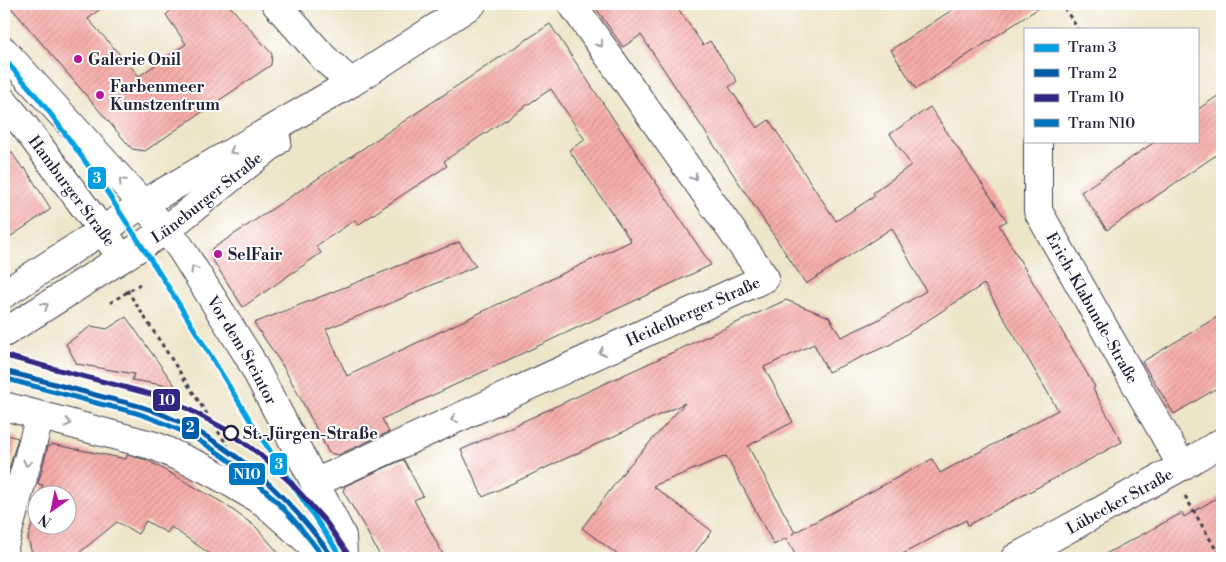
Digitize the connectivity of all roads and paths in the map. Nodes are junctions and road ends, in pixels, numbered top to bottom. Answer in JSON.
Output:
{"nodes":[{"id":1,"x":276,"y":4,"type":"edge"},
{"id":2,"x":472,"y":4,"type":"edge"},
{"id":3,"x":572,"y":4,"type":"edge"},
{"id":4,"x":1073,"y":4,"type":"edge"},
{"id":5,"x":1077,"y":28,"type":"edge"},
{"id":6,"x":4,"y":51,"type":"edge"},
{"id":7,"x":351,"y":83,"type":"junction"},
{"id":8,"x":4,"y":102,"type":"edge"},
{"id":9,"x":1038,"y":142,"type":"edge"},
{"id":10,"x":143,"y":204,"type":"junction"},
{"id":11,"x":102,"y":230,"type":"junction"},
{"id":12,"x":166,"y":230,"type":"junction"},
{"id":13,"x":122,"y":257,"type":"junction"},
{"id":14,"x":140,"y":284,"type":"dead end"},
{"id":15,"x":127,"y":292,"type":"junction"},
{"id":16,"x":4,"y":294,"type":"edge"},
{"id":17,"x":110,"y":303,"type":"dead end"},
{"id":18,"x":4,"y":333,"type":"edge"},
{"id":19,"x":4,"y":406,"type":"edge"},
{"id":20,"x":40,"y":416,"type":"junction"},
{"id":21,"x":1222,"y":442,"type":"edge"},
{"id":22,"x":232,"y":452,"type":"dead end"},
{"id":23,"x":1182,"y":466,"type":"junction"},
{"id":24,"x":315,"y":482,"type":"junction"},
{"id":25,"x":4,"y":546,"type":"edge"},
{"id":26,"x":14,"y":558,"type":"edge"},
{"id":27,"x":326,"y":558,"type":"edge"},
{"id":28,"x":343,"y":558,"type":"edge"},
{"id":29,"x":1015,"y":558,"type":"edge"},
{"id":30,"x":1221,"y":558,"type":"edge"}],
"edges":[{"from":1,"to":7,"type":"street"},
{"from":2,"to":7,"type":"street","name":"Lüneburger Straße"},
{"from":3,"to":24,"type":"street","name":"Heidelberger Straße","one_way":true},
{"from":4,"to":5,"type":"path"},
{"from":10,"to":6,"type":"street","one_way":true},
{"from":7,"to":10,"type":"street","name":"Lüneburger Straße","one_way":true},
{"from":7,"to":12,"type":"street","name":"Lüneburger Straße"},
{"from":8,"to":11,"type":"street","name":"Hamburger Straße"},
{"from":9,"to":23,"type":"street","name":"Erich-Klabunde-Straße"},
{"from":10,"to":11,"type":"street","name":"Lüneburger Straße"},
{"from":10,"to":12,"type":"street"},
{"from":11,"to":13,"type":"street","name":"Hamburger Straße"},
{"from":11,"to":16,"type":"street","name":"Lüneburger Straße"},
{"from":12,"to":13,"type":"street","name":"Lüneburger Straße"},
{"from":24,"to":12,"type":"street","name":"Vor dem Steintor","one_way":true},
{"from":13,"to":15,"type":"path"},
{"from":18,"to":13,"type":"street","name":"Lüneburger Straße","one_way":true},
{"from":14,"to":15,"type":"path"},
{"from":15,"to":17,"type":"path"},
{"from":15,"to":22,"type":"path"},
{"from":19,"to":20,"type":"street"},
{"from":20,"to":25,"type":"street","one_way":true},
{"from":20,"to":27,"type":"street","one_way":true},
{"from":21,"to":23,"type":"street","name":"Lübecker Straße"},
{"from":23,"to":29,"type":"street","name":"Lübecker Straße"},
{"from":23,"to":30,"type":"path"},
{"from":24,"to":28,"type":"street","name":"Vor dem Steintor"},
{"from":25,"to":26,"type":"street"}]}
